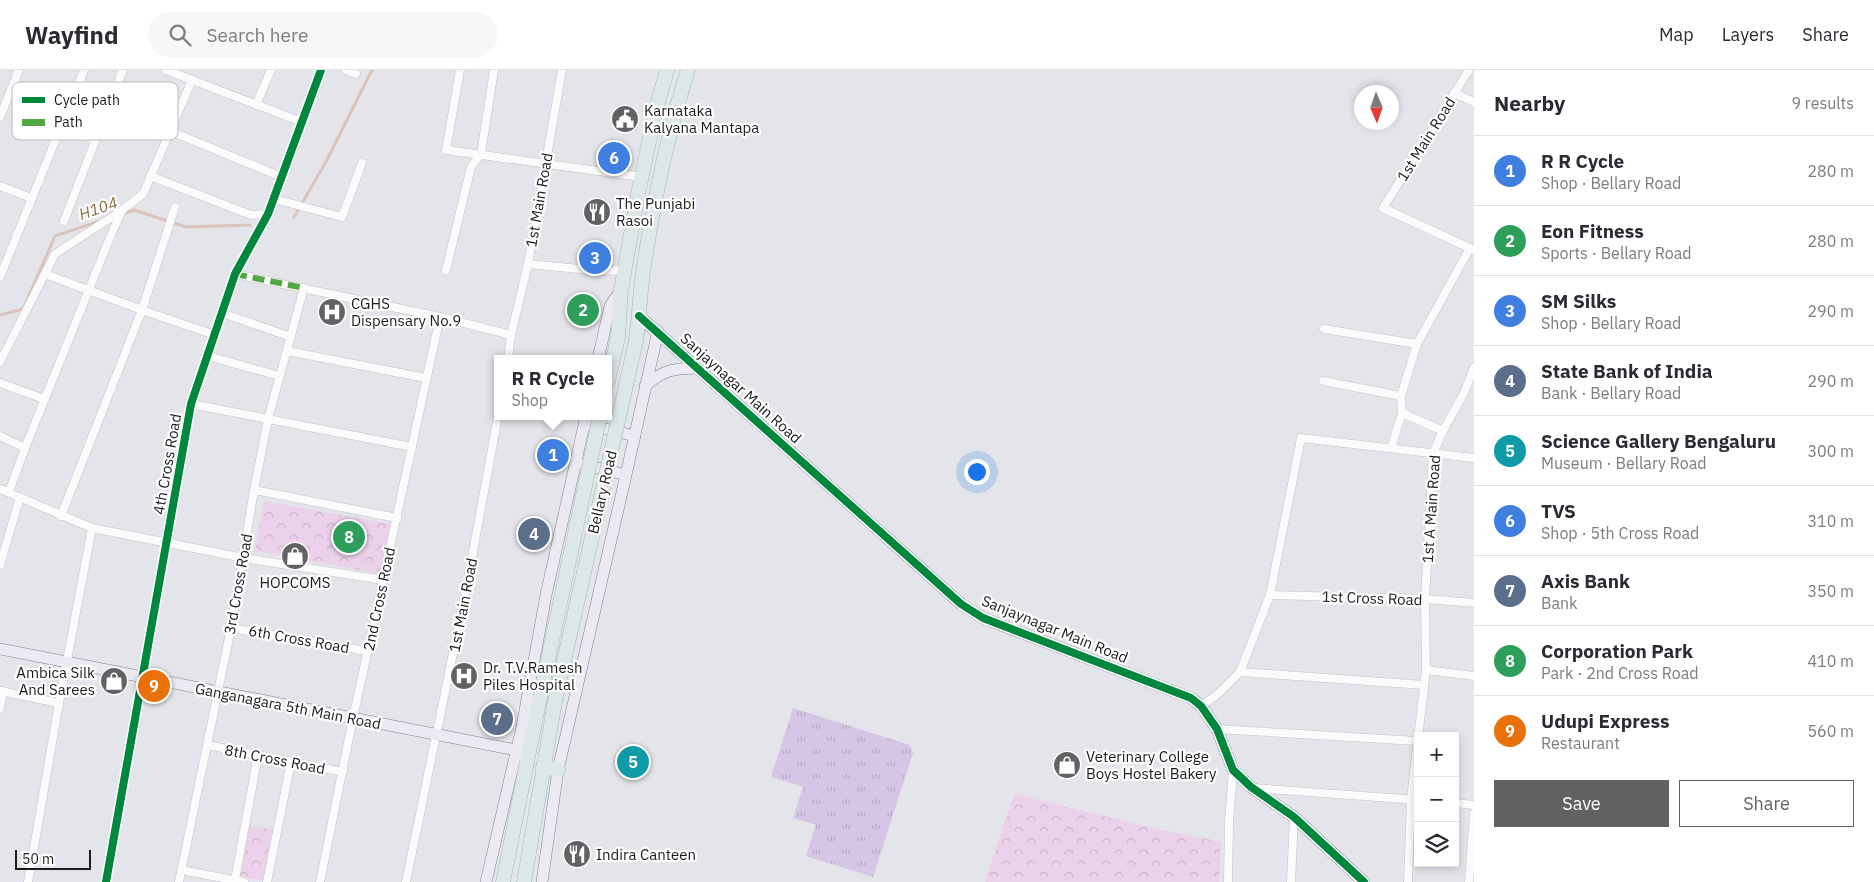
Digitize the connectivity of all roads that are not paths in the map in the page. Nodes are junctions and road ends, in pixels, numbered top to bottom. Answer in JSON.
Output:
{"nodes":[{"id":1,"x":19,"y":70,"type":"edge"},
{"id":2,"x":84,"y":70,"type":"edge"},
{"id":3,"x":123,"y":70,"type":"edge"},
{"id":4,"x":166,"y":70,"type":"edge"},
{"id":5,"x":271,"y":70,"type":"edge"},
{"id":6,"x":321,"y":70,"type":"edge"},
{"id":7,"x":346,"y":70,"type":"edge"},
{"id":8,"x":460,"y":70,"type":"edge"},
{"id":9,"x":494,"y":70,"type":"edge"},
{"id":10,"x":562,"y":70,"type":"edge"},
{"id":11,"x":667,"y":70,"type":"edge"},
{"id":12,"x":688,"y":70,"type":"edge"},
{"id":13,"x":1469,"y":70,"type":"edge"},
{"id":14,"x":356,"y":74,"type":"dead end"},
{"id":15,"x":192,"y":80,"type":"junction"},
{"id":16,"x":14,"y":82,"type":"edge"},
{"id":17,"x":79,"y":82,"type":"edge"},
{"id":18,"x":118,"y":82,"type":"edge"},
{"id":19,"x":12,"y":88,"type":"edge"},
{"id":20,"x":1454,"y":94,"type":"junction"},
{"id":21,"x":1474,"y":102,"type":"edge"},
{"id":22,"x":256,"y":105,"type":"junction"},
{"id":23,"x":178,"y":112,"type":"edge"},
{"id":24,"x":0,"y":118,"type":"edge"},
{"id":25,"x":302,"y":122,"type":"junction"},
{"id":26,"x":178,"y":134,"type":"edge"},
{"id":27,"x":55,"y":140,"type":"edge"},
{"id":28,"x":96,"y":140,"type":"edge"},
{"id":29,"x":166,"y":140,"type":"edge"},
{"id":30,"x":481,"y":154,"type":"junction"},
{"id":31,"x":362,"y":163,"type":"dead end"},
{"id":32,"x":546,"y":163,"type":"junction"},
{"id":33,"x":150,"y":176,"type":"junction"},
{"id":34,"x":282,"y":177,"type":"junction"},
{"id":35,"x":641,"y":177,"type":"junction"},
{"id":36,"x":0,"y":186,"type":"edge"},
{"id":37,"x":31,"y":198,"type":"junction"},
{"id":38,"x":274,"y":199,"type":"junction"},
{"id":39,"x":175,"y":207,"type":"dead end"},
{"id":40,"x":121,"y":213,"type":"junction"},
{"id":41,"x":268,"y":214,"type":"junction"},
{"id":42,"x":64,"y":221,"type":"dead end"},
{"id":43,"x":1472,"y":249,"type":"edge"},
{"id":44,"x":528,"y":264,"type":"junction"},
{"id":45,"x":446,"y":270,"type":"dead end"},
{"id":46,"x":624,"y":270,"type":"junction"},
{"id":47,"x":45,"y":274,"type":"junction"},
{"id":48,"x":235,"y":274,"type":"junction"},
{"id":49,"x":0,"y":277,"type":"edge"},
{"id":50,"x":304,"y":288,"type":"junction"},
{"id":51,"x":88,"y":290,"type":"junction"},
{"id":52,"x":621,"y":290,"type":"junction"},
{"id":53,"x":142,"y":310,"type":"junction"},
{"id":54,"x":222,"y":313,"type":"junction"},
{"id":55,"x":639,"y":316,"type":"junction"},
{"id":56,"x":440,"y":317,"type":"junction"},
{"id":57,"x":655,"y":329,"type":"junction"},
{"id":58,"x":1324,"y":329,"type":"dead end"},
{"id":59,"x":215,"y":334,"type":"junction"},
{"id":60,"x":511,"y":335,"type":"junction"},
{"id":61,"x":291,"y":337,"type":"junction"},
{"id":62,"x":1417,"y":344,"type":"junction"},
{"id":63,"x":287,"y":351,"type":"junction"},
{"id":64,"x":510,"y":355,"type":"edge"},
{"id":65,"x":599,"y":355,"type":"edge"},
{"id":66,"x":208,"y":356,"type":"junction"},
{"id":67,"x":0,"y":362,"type":"edge"},
{"id":68,"x":612,"y":364,"type":"edge"},
{"id":69,"x":697,"y":368,"type":"junction"},
{"id":70,"x":1473,"y":370,"type":"edge"},
{"id":71,"x":279,"y":376,"type":"junction"},
{"id":72,"x":426,"y":378,"type":"junction"},
{"id":73,"x":1323,"y":381,"type":"dead end"},
{"id":74,"x":0,"y":382,"type":"edge"},
{"id":75,"x":645,"y":386,"type":"junction"},
{"id":76,"x":1401,"y":396,"type":"junction"},
{"id":77,"x":44,"y":399,"type":"junction"},
{"id":78,"x":191,"y":404,"type":"junction"},
{"id":79,"x":1402,"y":413,"type":"junction"},
{"id":80,"x":268,"y":418,"type":"junction"},
{"id":81,"x":497,"y":420,"type":"edge"},
{"id":82,"x":586,"y":420,"type":"edge"},
{"id":83,"x":599,"y":420,"type":"edge"},
{"id":84,"x":1443,"y":431,"type":"junction"},
{"id":85,"x":632,"y":435,"type":"junction"},
{"id":86,"x":0,"y":436,"type":"edge"},
{"id":87,"x":412,"y":447,"type":"junction"},
{"id":88,"x":25,"y":448,"type":"junction"},
{"id":89,"x":1391,"y":448,"type":"junction"},
{"id":90,"x":1433,"y":454,"type":"junction"},
{"id":91,"x":1474,"y":458,"type":"edge"},
{"id":92,"x":575,"y":463,"type":"junction"},
{"id":93,"x":626,"y":475,"type":"junction"},
{"id":94,"x":0,"y":489,"type":"edge"},
{"id":95,"x":254,"y":490,"type":"junction"},
{"id":96,"x":9,"y":492,"type":"junction"},
{"id":97,"x":20,"y":497,"type":"junction"},
{"id":98,"x":61,"y":516,"type":"junction"},
{"id":99,"x":397,"y":518,"type":"junction"},
{"id":100,"x":92,"y":528,"type":"junction"},
{"id":101,"x":166,"y":544,"type":"junction"},
{"id":102,"x":244,"y":558,"type":"junction"},
{"id":103,"x":0,"y":565,"type":"edge"},
{"id":104,"x":384,"y":580,"type":"junction"},
{"id":105,"x":1270,"y":595,"type":"junction"},
{"id":106,"x":1425,"y":599,"type":"junction"},
{"id":107,"x":1474,"y":603,"type":"edge"},
{"id":108,"x":231,"y":628,"type":"junction"},
{"id":109,"x":0,"y":649,"type":"edge"},
{"id":110,"x":368,"y":651,"type":"junction"},
{"id":111,"x":68,"y":662,"type":"junction"},
{"id":112,"x":1426,"y":670,"type":"junction"},
{"id":113,"x":1240,"y":672,"type":"junction"},
{"id":114,"x":1474,"y":676,"type":"edge"},
{"id":115,"x":142,"y":677,"type":"junction"},
{"id":116,"x":1424,"y":685,"type":"junction"},
{"id":117,"x":2,"y":691,"type":"edge"},
{"id":118,"x":217,"y":692,"type":"junction"},
{"id":119,"x":59,"y":703,"type":"junction"},
{"id":120,"x":1200,"y":706,"type":"junction"},
{"id":121,"x":0,"y":708,"type":"edge"},
{"id":122,"x":353,"y":718,"type":"junction"},
{"id":123,"x":1216,"y":729,"type":"junction"},
{"id":124,"x":1418,"y":732,"type":"edge"},
{"id":125,"x":436,"y":734,"type":"junction"},
{"id":126,"x":1414,"y":740,"type":"edge"},
{"id":127,"x":207,"y":745,"type":"junction"},
{"id":128,"x":522,"y":754,"type":"junction"},
{"id":129,"x":258,"y":755,"type":"junction"},
{"id":130,"x":291,"y":762,"type":"junction"},
{"id":131,"x":543,"y":767,"type":"junction"},
{"id":132,"x":558,"y":770,"type":"junction"},
{"id":133,"x":1233,"y":770,"type":"junction"},
{"id":134,"x":343,"y":772,"type":"junction"},
{"id":135,"x":1251,"y":788,"type":"junction"},
{"id":136,"x":1414,"y":799,"type":"edge"},
{"id":137,"x":1459,"y":803,"type":"edge"},
{"id":138,"x":1474,"y":805,"type":"edge"},
{"id":139,"x":1474,"y":813,"type":"edge"},
{"id":140,"x":1294,"y":817,"type":"junction"},
{"id":141,"x":181,"y":870,"type":"junction"},
{"id":142,"x":1408,"y":872,"type":"junction"},
{"id":143,"x":235,"y":880,"type":"junction"},
{"id":144,"x":28,"y":882,"type":"edge"},
{"id":145,"x":106,"y":882,"type":"edge"},
{"id":146,"x":179,"y":882,"type":"edge"},
{"id":147,"x":244,"y":882,"type":"edge"},
{"id":148,"x":267,"y":882,"type":"edge"},
{"id":149,"x":320,"y":882,"type":"edge"},
{"id":150,"x":406,"y":882,"type":"edge"},
{"id":151,"x":486,"y":882,"type":"edge"},
{"id":152,"x":503,"y":882,"type":"edge"},
{"id":153,"x":524,"y":882,"type":"edge"},
{"id":154,"x":542,"y":882,"type":"edge"},
{"id":155,"x":1228,"y":882,"type":"edge"},
{"id":156,"x":1291,"y":882,"type":"edge"},
{"id":157,"x":1364,"y":882,"type":"edge"},
{"id":158,"x":1402,"y":882,"type":"edge"},
{"id":159,"x":1408,"y":882,"type":"edge"},
{"id":160,"x":1469,"y":882,"type":"edge"}],
"edges":[{"from":1,"to":16,"type":"street"},
{"from":2,"to":17,"type":"street"},
{"from":3,"to":18,"type":"street"},
{"from":4,"to":15,"type":"street"},
{"from":5,"to":22,"type":"street"},
{"from":6,"to":25,"type":"street","name":"4th Cross Road"},
{"from":7,"to":14,"type":"street"},
{"from":8,"to":30,"type":"street"},
{"from":9,"to":30,"type":"street"},
{"from":10,"to":32,"type":"street","name":"1st Main Road"},
{"from":11,"to":35,"type":"highway"},
{"from":12,"to":55,"type":"highway","name":"Bellary Road"},
{"from":13,"to":20,"type":"street","name":"1st Main Road"},
{"from":15,"to":22,"type":"street"},
{"from":15,"to":23,"type":"street"},
{"from":19,"to":24,"type":"street"},
{"from":20,"to":21,"type":"street"},
{"from":20,"to":43,"type":"street","name":"1st Main Road"},
{"from":22,"to":25,"type":"street"},
{"from":25,"to":34,"type":"street","name":"4th Cross Road"},
{"from":26,"to":34,"type":"street"},
{"from":27,"to":37,"type":"street"},
{"from":28,"to":42,"type":"street"},
{"from":29,"to":33,"type":"street"},
{"from":30,"to":32,"type":"street"},
{"from":30,"to":45,"type":"street"},
{"from":31,"to":38,"type":"street"},
{"from":32,"to":35,"type":"street"},
{"from":32,"to":44,"type":"street","name":"1st Main Road"},
{"from":33,"to":40,"type":"street"},
{"from":33,"to":41,"type":"street"},
{"from":34,"to":38,"type":"street","name":"4th Cross Road"},
{"from":35,"to":46,"type":"highway"},
{"from":36,"to":37,"type":"street"},
{"from":37,"to":49,"type":"street"},
{"from":38,"to":41,"type":"street","name":"4th Cross Road"},
{"from":39,"to":53,"type":"street"},
{"from":40,"to":47,"type":"street"},
{"from":40,"to":51,"type":"street"},
{"from":41,"to":48,"type":"street","name":"4th Cross Road"},
{"from":43,"to":62,"type":"street"},
{"from":44,"to":46,"type":"street"},
{"from":44,"to":60,"type":"street","name":"1st Main Road"},
{"from":46,"to":52,"type":"highway"},
{"from":47,"to":51,"type":"street"},
{"from":47,"to":67,"type":"street"},
{"from":48,"to":50,"type":"street"},
{"from":48,"to":54,"type":"street","name":"4th Cross Road"},
{"from":50,"to":56,"type":"street"},
{"from":50,"to":61,"type":"street","name":"3rd Cross Road"},
{"from":51,"to":53,"type":"street"},
{"from":51,"to":77,"type":"street"},
{"from":52,"to":65,"type":"street"},
{"from":52,"to":68,"type":"highway"},
{"from":53,"to":59,"type":"street"},
{"from":53,"to":98,"type":"street"},
{"from":54,"to":59,"type":"street","name":"4th Cross Road"},
{"from":54,"to":61,"type":"street"},
{"from":55,"to":57,"type":"street","name":"Sanjaynagar Main Road"},
{"from":55,"to":131,"type":"highway","name":"Bellary Road","bridge":true},
{"from":56,"to":60,"type":"street"},
{"from":56,"to":72,"type":"street","name":"2nd Cross Road"},
{"from":57,"to":69,"type":"street","name":"Sanjaynagar Main Road"},
{"from":57,"to":75,"type":"street"},
{"from":57,"to":85,"type":"street"},
{"from":58,"to":62,"type":"street"},
{"from":59,"to":66,"type":"street","name":"4th Cross Road"},
{"from":60,"to":64,"type":"street","name":"1st Main Road"},
{"from":61,"to":63,"type":"street","name":"3rd Cross Road"},
{"from":62,"to":76,"type":"street"},
{"from":63,"to":71,"type":"street","name":"3rd Cross Road"},
{"from":63,"to":72,"type":"street"},
{"from":66,"to":71,"type":"street"},
{"from":66,"to":78,"type":"street","name":"4th Cross Road"},
{"from":69,"to":75,"type":"street"},
{"from":69,"to":120,"type":"street","name":"Sanjaynagar Main Road"},
{"from":70,"to":84,"type":"street","name":"1st A Main Road"},
{"from":71,"to":80,"type":"street","name":"3rd Cross Road"},
{"from":72,"to":87,"type":"street","name":"2nd Cross Road"},
{"from":73,"to":76,"type":"street"},
{"from":74,"to":77,"type":"street"},
{"from":75,"to":85,"type":"street"},
{"from":76,"to":79,"type":"street"},
{"from":77,"to":88,"type":"street"},
{"from":78,"to":80,"type":"street"},
{"from":78,"to":101,"type":"street","name":"4th Cross Road"},
{"from":79,"to":84,"type":"street"},
{"from":79,"to":89,"type":"street"},
{"from":80,"to":87,"type":"street"},
{"from":80,"to":95,"type":"street","name":"3rd Cross Road"},
{"from":81,"to":125,"type":"street","name":"1st Main Road"},
{"from":82,"to":85,"type":"street"},
{"from":82,"to":92,"type":"street"},
{"from":83,"to":128,"type":"highway","name":"Bellary Road","bridge":true},
{"from":84,"to":90,"type":"street","name":"1st A Main Road"},
{"from":85,"to":93,"type":"street"},
{"from":86,"to":88,"type":"street"},
{"from":87,"to":99,"type":"street","name":"2nd Cross Road"},
{"from":88,"to":96,"type":"street"},
{"from":89,"to":90,"type":"street"},
{"from":89,"to":105,"type":"street"},
{"from":90,"to":91,"type":"street"},
{"from":90,"to":106,"type":"street","name":"1st A Main Road"},
{"from":92,"to":93,"type":"street"},
{"from":92,"to":128,"type":"street"},
{"from":93,"to":132,"type":"street"},
{"from":94,"to":96,"type":"street"},
{"from":95,"to":99,"type":"street"},
{"from":95,"to":102,"type":"street","name":"3rd Cross Road"},
{"from":96,"to":97,"type":"street"},
{"from":97,"to":98,"type":"street"},
{"from":97,"to":103,"type":"street"},
{"from":98,"to":100,"type":"street"},
{"from":99,"to":104,"type":"street","name":"2nd Cross Road"},
{"from":100,"to":101,"type":"street"},
{"from":100,"to":111,"type":"street"},
{"from":101,"to":102,"type":"street"},
{"from":101,"to":115,"type":"street","name":"4th Cross Road"},
{"from":102,"to":104,"type":"street"},
{"from":102,"to":108,"type":"street","name":"3rd Cross Road"},
{"from":104,"to":110,"type":"street","name":"2nd Cross Road"},
{"from":105,"to":106,"type":"street","name":"1st Cross Road"},
{"from":105,"to":113,"type":"street"},
{"from":106,"to":107,"type":"street","name":"1st Cross Road"},
{"from":106,"to":112,"type":"street"},
{"from":108,"to":110,"type":"street","name":"6th Cross Road"},
{"from":108,"to":118,"type":"street","name":"3rd Cross Road"},
{"from":109,"to":111,"type":"street","name":"Ganganagara 5th Main Road"},
{"from":110,"to":122,"type":"street","name":"2nd Cross Road"},
{"from":111,"to":115,"type":"street","name":"Ganganagara 5th Main Road"},
{"from":111,"to":119,"type":"street"},
{"from":112,"to":114,"type":"street"},
{"from":112,"to":116,"type":"street"},
{"from":113,"to":116,"type":"street"},
{"from":113,"to":120,"type":"street"},
{"from":115,"to":118,"type":"street","name":"Ganganagara 5th Main Road"},
{"from":115,"to":145,"type":"street","name":"4th Cross Road"},
{"from":116,"to":124,"type":"street"},
{"from":117,"to":119,"type":"street"},
{"from":117,"to":121,"type":"street"},
{"from":118,"to":122,"type":"street","name":"Ganganagara 5th Main Road"},
{"from":118,"to":127,"type":"street","name":"3rd Cross Road"},
{"from":119,"to":144,"type":"street"},
{"from":120,"to":123,"type":"street","name":"Sanjaynagar Main Road"},
{"from":122,"to":125,"type":"street","name":"Ganganagara 5th Main Road"},
{"from":122,"to":134,"type":"street","name":"2nd Cross Road"},
{"from":123,"to":126,"type":"street"},
{"from":123,"to":133,"type":"street","name":"Sanjaynagar Main Road"},
{"from":125,"to":128,"type":"street","name":"Ganganagara 5th Main Road"},
{"from":125,"to":150,"type":"street","name":"1st Main Road"},
{"from":127,"to":129,"type":"street","name":"8th Cross Road"},
{"from":127,"to":141,"type":"street","name":"3rd Cross Road"},
{"from":128,"to":151,"type":"street"},
{"from":128,"to":152,"type":"highway","name":"Bellary Road"},
{"from":129,"to":130,"type":"street","name":"8th Cross Road"},
{"from":129,"to":143,"type":"street"},
{"from":130,"to":134,"type":"street","name":"8th Cross Road"},
{"from":130,"to":148,"type":"street"},
{"from":131,"to":132,"type":"highway"},
{"from":131,"to":153,"type":"highway","name":"Bellary Road"},
{"from":132,"to":154,"type":"street"},
{"from":133,"to":135,"type":"street","name":"Sanjaynagar Main Road"},
{"from":133,"to":155,"type":"street"},
{"from":134,"to":149,"type":"street","name":"2nd Cross Road"},
{"from":135,"to":136,"type":"street"},
{"from":135,"to":140,"type":"street","name":"Sanjaynagar Main Road"},
{"from":136,"to":142,"type":"street"},
{"from":137,"to":138,"type":"street"},
{"from":139,"to":160,"type":"street"},
{"from":140,"to":156,"type":"street"},
{"from":140,"to":157,"type":"street","name":"Sanjaynagar Main Road"},
{"from":141,"to":143,"type":"street"},
{"from":141,"to":146,"type":"street","name":"3rd Cross Road"},
{"from":142,"to":158,"type":"street"},
{"from":142,"to":159,"type":"street"},
{"from":143,"to":147,"type":"street"}]}
